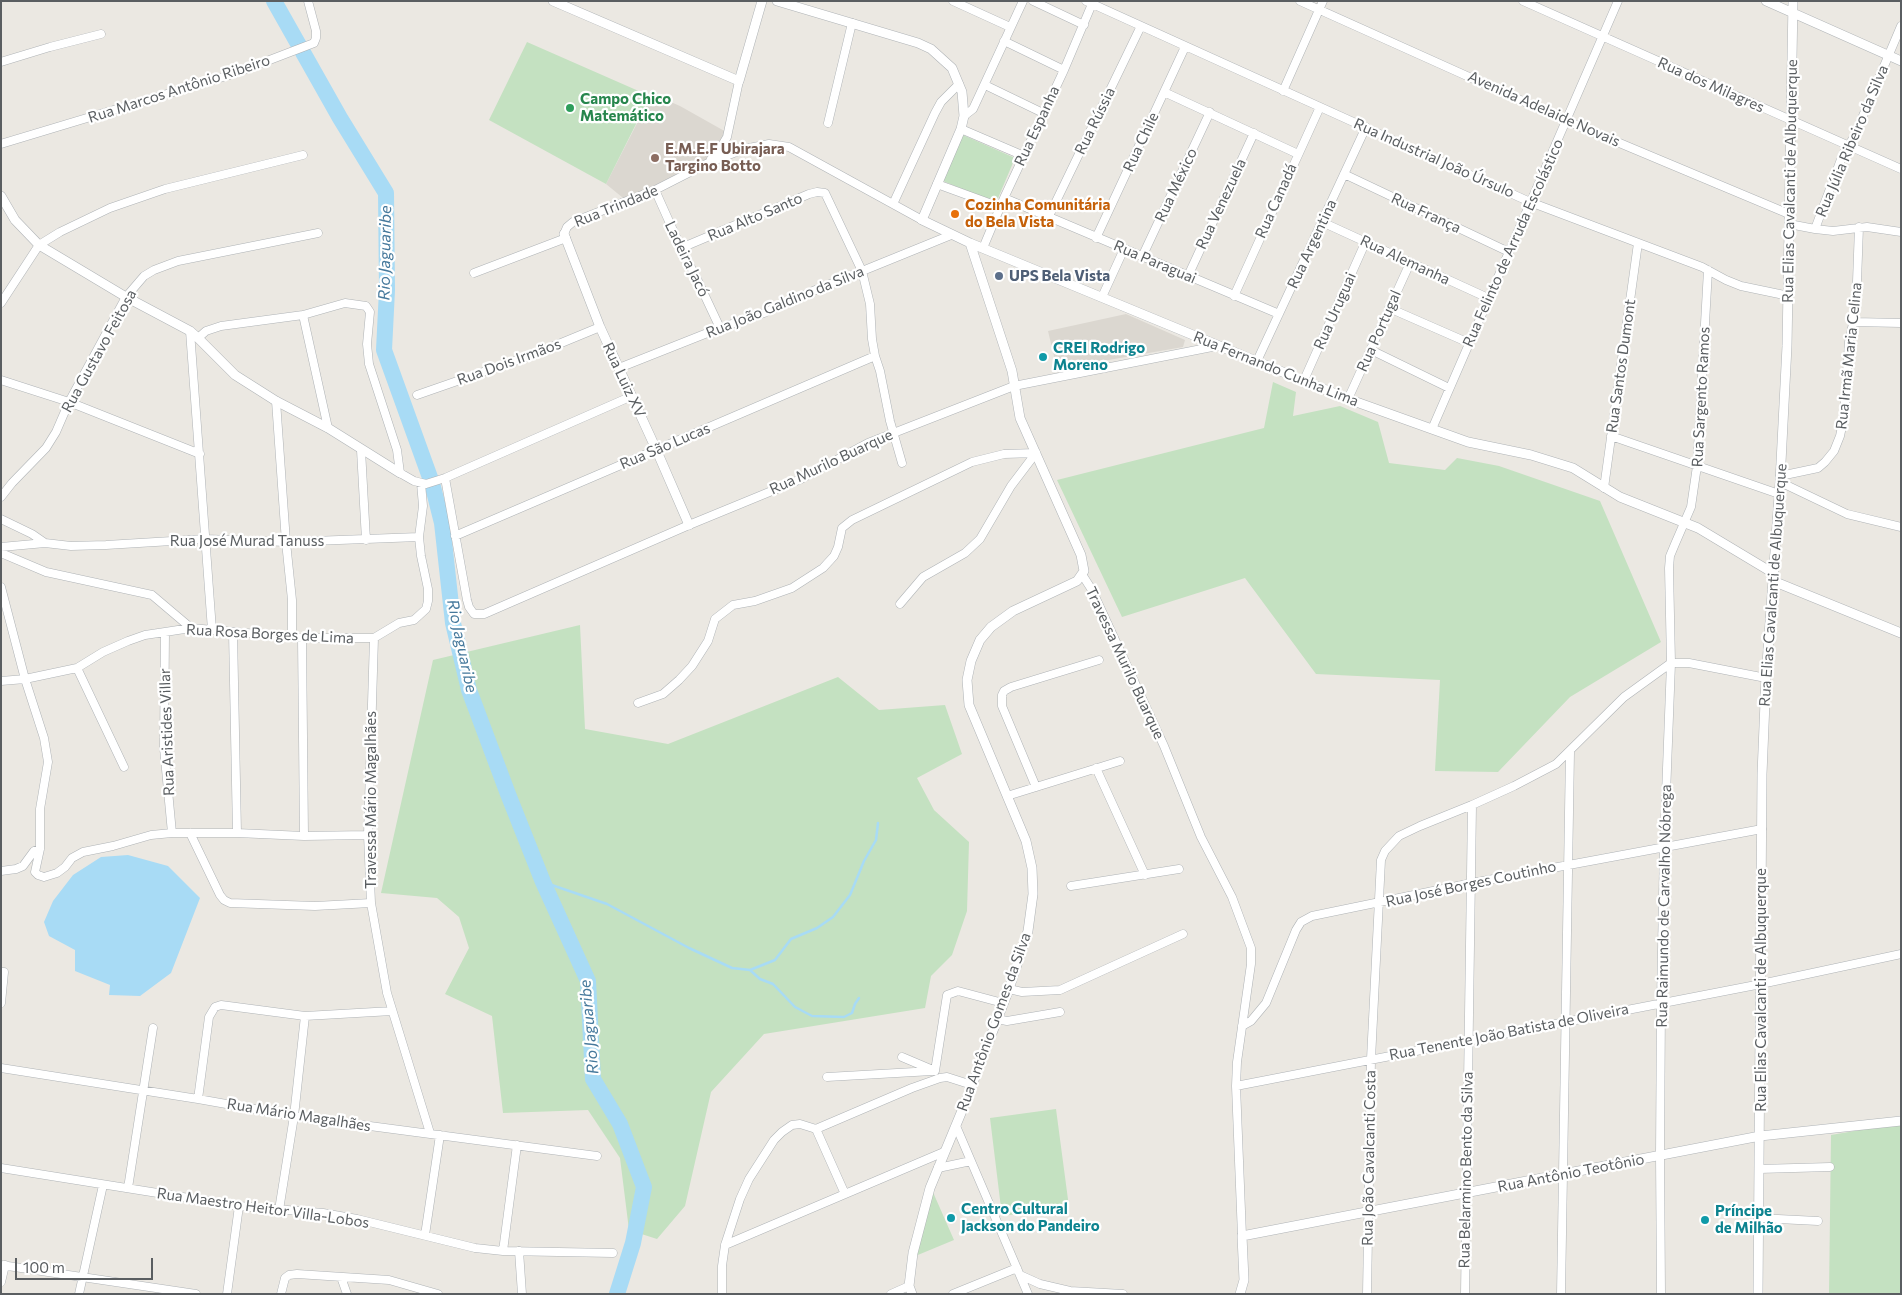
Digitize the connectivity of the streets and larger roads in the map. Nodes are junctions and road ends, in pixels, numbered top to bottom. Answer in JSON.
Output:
{"nodes":[{"id":1,"x":308,"y":1,"type":"edge"},
{"id":2,"x":553,"y":1,"type":"edge"},
{"id":3,"x":762,"y":1,"type":"edge"},
{"id":4,"x":777,"y":1,"type":"edge"},
{"id":5,"x":953,"y":1,"type":"edge"},
{"id":6,"x":1023,"y":1,"type":"edge"},
{"id":7,"x":1033,"y":1,"type":"edge"},
{"id":8,"x":1300,"y":1,"type":"edge"},
{"id":9,"x":1323,"y":1,"type":"edge"},
{"id":10,"x":1522,"y":1,"type":"edge"},
{"id":11,"x":1618,"y":1,"type":"edge"},
{"id":12,"x":1766,"y":1,"type":"edge"},
{"id":13,"x":1792,"y":1,"type":"edge"},
{"id":14,"x":1089,"y":3,"type":"edge"},
{"id":15,"x":1319,"y":10,"type":"junction"},
{"id":16,"x":1792,"y":13,"type":"junction"},
{"id":17,"x":852,"y":23,"type":"junction"},
{"id":18,"x":1084,"y":25,"type":"junction"},
{"id":19,"x":1140,"y":26,"type":"junction"},
{"id":20,"x":1901,"y":26,"type":"edge"},
{"id":21,"x":1010,"y":27,"type":"junction"},
{"id":22,"x":101,"y":34,"type":"dead end"},
{"id":23,"x":1602,"y":37,"type":"junction"},
{"id":24,"x":1004,"y":41,"type":"junction"},
{"id":25,"x":1185,"y":46,"type":"junction"},
{"id":26,"x":1888,"y":55,"type":"junction"},
{"id":27,"x":1901,"y":61,"type":"edge"},
{"id":28,"x":1,"y":62,"type":"edge"},
{"id":29,"x":1064,"y":70,"type":"junction"},
{"id":30,"x":739,"y":81,"type":"junction"},
{"id":31,"x":959,"y":84,"type":"junction"},
{"id":32,"x":985,"y":85,"type":"junction"},
{"id":33,"x":1283,"y":91,"type":"junction"},
{"id":34,"x":1164,"y":92,"type":"junction"},
{"id":35,"x":1320,"y":107,"type":"junction"},
{"id":36,"x":1210,"y":112,"type":"junction"},
{"id":37,"x":1043,"y":113,"type":"junction"},
{"id":38,"x":964,"y":116,"type":"junction"},
{"id":39,"x":1790,"y":120,"type":"junction"},
{"id":40,"x":1567,"y":121,"type":"junction"},
{"id":41,"x":828,"y":123,"type":"dead end"},
{"id":42,"x":1366,"y":127,"type":"junction"},
{"id":43,"x":961,"y":128,"type":"junction"},
{"id":44,"x":1254,"y":133,"type":"junction"},
{"id":45,"x":1,"y":144,"type":"edge"},
{"id":46,"x":784,"y":145,"type":"joint"},
{"id":47,"x":1848,"y":146,"type":"junction"},
{"id":48,"x":1298,"y":154,"type":"junction"},
{"id":49,"x":304,"y":155,"type":"dead end"},
{"id":50,"x":1024,"y":156,"type":"junction"},
{"id":51,"x":708,"y":162,"type":"junction"},
{"id":52,"x":1901,"y":168,"type":"edge"},
{"id":53,"x":1344,"y":174,"type":"junction"},
{"id":54,"x":937,"y":184,"type":"junction"},
{"id":55,"x":655,"y":190,"type":"junction"},
{"id":56,"x":1,"y":196,"type":"edge"},
{"id":57,"x":1004,"y":198,"type":"junction"},
{"id":58,"x":1530,"y":202,"type":"junction"},
{"id":59,"x":893,"y":204,"type":"junction"},
{"id":60,"x":1000,"y":207,"type":"junction"},
{"id":61,"x":4,"y":210,"type":"edge"},
{"id":62,"x":1789,"y":214,"type":"junction"},
{"id":63,"x":1049,"y":216,"type":"junction"},
{"id":64,"x":922,"y":220,"type":"junction"},
{"id":65,"x":1322,"y":222,"type":"junction"},
{"id":66,"x":1789,"y":224,"type":"junction"},
{"id":67,"x":1859,"y":227,"type":"junction"},
{"id":68,"x":1815,"y":229,"type":"junction"},
{"id":69,"x":1901,"y":232,"type":"edge"},
{"id":70,"x":318,"y":233,"type":"dead end"},
{"id":71,"x":951,"y":235,"type":"junction"},
{"id":72,"x":565,"y":236,"type":"junction"},
{"id":73,"x":1096,"y":238,"type":"junction"},
{"id":74,"x":1366,"y":241,"type":"junction"},
{"id":75,"x":970,"y":243,"type":"junction"},
{"id":76,"x":1638,"y":243,"type":"junction"},
{"id":77,"x":38,"y":245,"type":"junction"},
{"id":78,"x":681,"y":248,"type":"junction"},
{"id":79,"x":983,"y":248,"type":"junction"},
{"id":80,"x":1124,"y":249,"type":"junction"},
{"id":81,"x":1509,"y":252,"type":"junction"},
{"id":82,"x":1142,"y":257,"type":"junction"},
{"id":83,"x":1410,"y":263,"type":"junction"},
{"id":84,"x":1708,"y":270,"type":"junction"},
{"id":85,"x":862,"y":271,"type":"junction"},
{"id":86,"x":474,"y":273,"type":"dead end"},
{"id":87,"x":1188,"y":276,"type":"junction"},
{"id":88,"x":1234,"y":296,"type":"junction"},
{"id":89,"x":1789,"y":296,"type":"junction"},
{"id":90,"x":126,"y":297,"type":"junction"},
{"id":91,"x":1102,"y":297,"type":"junction"},
{"id":92,"x":1488,"y":298,"type":"junction"},
{"id":93,"x":1,"y":303,"type":"edge"},
{"id":94,"x":1389,"y":308,"type":"junction"},
{"id":95,"x":1280,"y":314,"type":"junction"},
{"id":96,"x":303,"y":315,"type":"junction"},
{"id":97,"x":1854,"y":322,"type":"junction"},
{"id":98,"x":1901,"y":323,"type":"edge"},
{"id":99,"x":600,"y":326,"type":"junction"},
{"id":100,"x":720,"y":328,"type":"junction"},
{"id":101,"x":190,"y":331,"type":"junction"},
{"id":102,"x":198,"y":338,"type":"junction"},
{"id":103,"x":1468,"y":343,"type":"junction"},
{"id":104,"x":1217,"y":346,"type":"junction"},
{"id":105,"x":1371,"y":350,"type":"junction"},
{"id":106,"x":875,"y":356,"type":"junction"},
{"id":107,"x":1257,"y":361,"type":"junction"},
{"id":108,"x":619,"y":368,"type":"junction"},
{"id":109,"x":1,"y":380,"type":"edge"},
{"id":110,"x":1304,"y":380,"type":"junction"},
{"id":111,"x":1014,"y":386,"type":"junction"},
{"id":112,"x":1449,"y":388,"type":"junction"},
{"id":113,"x":417,"y":395,"type":"dead end"},
{"id":114,"x":632,"y":396,"type":"junction"},
{"id":115,"x":1348,"y":399,"type":"junction"},
{"id":116,"x":276,"y":401,"type":"junction"},
{"id":117,"x":69,"y":402,"type":"junction"},
{"id":118,"x":328,"y":428,"type":"junction"},
{"id":119,"x":1432,"y":429,"type":"junction"},
{"id":120,"x":893,"y":434,"type":"junction"},
{"id":121,"x":1611,"y":436,"type":"junction"},
{"id":122,"x":656,"y":449,"type":"junction"},
{"id":123,"x":360,"y":450,"type":"junction"},
{"id":124,"x":1036,"y":453,"type":"junction"},
{"id":125,"x":200,"y":454,"type":"junction"},
{"id":126,"x":902,"y":463,"type":"dead end"},
{"id":127,"x":1697,"y":466,"type":"junction"},
{"id":128,"x":400,"y":473,"type":"junction"},
{"id":129,"x":1780,"y":479,"type":"junction"},
{"id":130,"x":442,"y":480,"type":"junction"},
{"id":131,"x":424,"y":483,"type":"junction"},
{"id":132,"x":1604,"y":488,"type":"junction"},
{"id":133,"x":1779,"y":494,"type":"junction"},
{"id":134,"x":1,"y":497,"type":"edge"},
{"id":135,"x":1,"y":519,"type":"edge"},
{"id":136,"x":1685,"y":522,"type":"junction"},
{"id":137,"x":689,"y":525,"type":"junction"},
{"id":138,"x":1901,"y":527,"type":"edge"},
{"id":139,"x":456,"y":536,"type":"junction"},
{"id":140,"x":419,"y":537,"type":"junction"},
{"id":141,"x":205,"y":538,"type":"junction"},
{"id":142,"x":366,"y":540,"type":"junction"},
{"id":143,"x":286,"y":542,"type":"junction"},
{"id":144,"x":45,"y":543,"type":"junction"},
{"id":145,"x":1,"y":547,"type":"edge"},
{"id":146,"x":1,"y":553,"type":"edge"},
{"id":147,"x":1082,"y":576,"type":"junction"},
{"id":148,"x":1773,"y":577,"type":"junction"},
{"id":149,"x":1,"y":587,"type":"edge"},
{"id":150,"x":900,"y":604,"type":"dead end"},
{"id":151,"x":191,"y":628,"type":"junction"},
{"id":152,"x":212,"y":630,"type":"junction"},
{"id":153,"x":165,"y":632,"type":"junction"},
{"id":154,"x":233,"y":632,"type":"junction"},
{"id":155,"x":1901,"y":633,"type":"edge"},
{"id":156,"x":292,"y":637,"type":"junction"},
{"id":157,"x":302,"y":638,"type":"junction"},
{"id":158,"x":374,"y":638,"type":"junction"},
{"id":159,"x":1099,"y":660,"type":"dead end"},
{"id":160,"x":1671,"y":663,"type":"junction"},
{"id":161,"x":77,"y":668,"type":"junction"},
{"id":162,"x":1766,"y":678,"type":"junction"},
{"id":163,"x":25,"y":679,"type":"junction"},
{"id":164,"x":1,"y":681,"type":"edge"},
{"id":165,"x":638,"y":703,"type":"dead end"},
{"id":166,"x":1570,"y":752,"type":"junction"},
{"id":167,"x":1120,"y":761,"type":"dead end"},
{"id":168,"x":124,"y":767,"type":"dead end"},
{"id":169,"x":1096,"y":768,"type":"junction"},
{"id":170,"x":1036,"y":786,"type":"junction"},
{"id":171,"x":1007,"y":796,"type":"junction"},
{"id":172,"x":1472,"y":805,"type":"junction"},
{"id":173,"x":1762,"y":829,"type":"junction"},
{"id":174,"x":172,"y":833,"type":"junction"},
{"id":175,"x":190,"y":833,"type":"junction"},
{"id":176,"x":237,"y":833,"type":"junction"},
{"id":177,"x":368,"y":835,"type":"junction"},
{"id":178,"x":304,"y":836,"type":"junction"},
{"id":179,"x":1664,"y":847,"type":"junction"},
{"id":180,"x":40,"y":849,"type":"junction"},
{"id":181,"x":1568,"y":864,"type":"junction"},
{"id":182,"x":1179,"y":869,"type":"dead end"},
{"id":183,"x":1,"y":871,"type":"edge"},
{"id":184,"x":1145,"y":875,"type":"junction"},
{"id":185,"x":1472,"y":883,"type":"junction"},
{"id":186,"x":1071,"y":886,"type":"dead end"},
{"id":187,"x":371,"y":903,"type":"junction"},
{"id":188,"x":1380,"y":903,"type":"junction"},
{"id":189,"x":1183,"y":934,"type":"dead end"},
{"id":190,"x":1901,"y":954,"type":"edge"},
{"id":191,"x":2,"y":972,"type":"edge"},
{"id":192,"x":1761,"y":984,"type":"junction"},
{"id":193,"x":1008,"y":989,"type":"junction"},
{"id":194,"x":1,"y":1003,"type":"edge"},
{"id":195,"x":1003,"y":1003,"type":"junction"},
{"id":196,"x":1661,"y":1003,"type":"junction"},
{"id":197,"x":392,"y":1011,"type":"junction"},
{"id":198,"x":1060,"y":1012,"type":"dead end"},
{"id":199,"x":305,"y":1016,"type":"junction"},
{"id":200,"x":997,"y":1019,"type":"junction"},
{"id":201,"x":1565,"y":1021,"type":"junction"},
{"id":202,"x":1242,"y":1026,"type":"junction"},
{"id":203,"x":153,"y":1028,"type":"dead end"},
{"id":204,"x":1468,"y":1041,"type":"junction"},
{"id":205,"x":902,"y":1057,"type":"dead end"},
{"id":206,"x":1371,"y":1059,"type":"junction"},
{"id":207,"x":1,"y":1068,"type":"edge"},
{"id":208,"x":938,"y":1074,"type":"junction"},
{"id":209,"x":827,"y":1077,"type":"dead end"},
{"id":210,"x":972,"y":1085,"type":"junction"},
{"id":211,"x":1236,"y":1086,"type":"junction"},
{"id":212,"x":144,"y":1091,"type":"junction"},
{"id":213,"x":198,"y":1099,"type":"junction"},
{"id":214,"x":294,"y":1116,"type":"junction"},
{"id":215,"x":1901,"y":1121,"type":"edge"},
{"id":216,"x":956,"y":1126,"type":"junction"},
{"id":217,"x":816,"y":1130,"type":"junction"},
{"id":218,"x":430,"y":1133,"type":"junction"},
{"id":219,"x":440,"y":1135,"type":"junction"},
{"id":220,"x":1760,"y":1136,"type":"junction"},
{"id":221,"x":517,"y":1145,"type":"junction"},
{"id":222,"x":944,"y":1152,"type":"junction"},
{"id":223,"x":1660,"y":1155,"type":"junction"},
{"id":224,"x":598,"y":1156,"type":"dead end"},
{"id":225,"x":971,"y":1161,"type":"junction"},
{"id":226,"x":1830,"y":1167,"type":"dead end"},
{"id":227,"x":1,"y":1168,"type":"edge"},
{"id":228,"x":938,"y":1168,"type":"junction"},
{"id":229,"x":1759,"y":1169,"type":"junction"},
{"id":230,"x":1562,"y":1174,"type":"junction"},
{"id":231,"x":102,"y":1185,"type":"junction"},
{"id":232,"x":128,"y":1188,"type":"junction"},
{"id":233,"x":1466,"y":1193,"type":"junction"},
{"id":234,"x":845,"y":1194,"type":"junction"},
{"id":235,"x":239,"y":1206,"type":"junction"},
{"id":236,"x":279,"y":1210,"type":"junction"},
{"id":237,"x":1368,"y":1212,"type":"junction"},
{"id":238,"x":1758,"y":1218,"type":"junction"},
{"id":239,"x":1818,"y":1221,"type":"dead end"},
{"id":240,"x":425,"y":1235,"type":"junction"},
{"id":241,"x":1242,"y":1236,"type":"junction"},
{"id":242,"x":725,"y":1245,"type":"junction"},
{"id":243,"x":504,"y":1251,"type":"junction"},
{"id":244,"x":519,"y":1251,"type":"junction"},
{"id":245,"x":613,"y":1253,"type":"dead end"},
{"id":246,"x":3,"y":1265,"type":"edge"},
{"id":247,"x":1018,"y":1271,"type":"junction"},
{"id":248,"x":341,"y":1277,"type":"junction"},
{"id":249,"x":82,"y":1278,"type":"junction"},
{"id":250,"x":1,"y":1282,"type":"edge"},
{"id":251,"x":910,"y":1290,"type":"edge"},
{"id":252,"x":154,"y":1291,"type":"edge"},
{"id":253,"x":1755,"y":1293,"type":"edge"},
{"id":254,"x":79,"y":1294,"type":"edge"},
{"id":255,"x":196,"y":1294,"type":"edge"},
{"id":256,"x":227,"y":1294,"type":"edge"},
{"id":257,"x":281,"y":1294,"type":"edge"},
{"id":258,"x":347,"y":1294,"type":"edge"},
{"id":259,"x":438,"y":1294,"type":"edge"},
{"id":260,"x":522,"y":1294,"type":"edge"},
{"id":261,"x":722,"y":1294,"type":"edge"},
{"id":262,"x":891,"y":1294,"type":"edge"},
{"id":263,"x":953,"y":1294,"type":"edge"},
{"id":264,"x":1028,"y":1294,"type":"edge"},
{"id":265,"x":1123,"y":1294,"type":"edge"},
{"id":266,"x":1240,"y":1294,"type":"edge"},
{"id":267,"x":1367,"y":1294,"type":"edge"},
{"id":268,"x":1464,"y":1294,"type":"edge"},
{"id":269,"x":1561,"y":1294,"type":"edge"},
{"id":270,"x":1661,"y":1294,"type":"edge"}],
"edges":[{"from":1,"to":45,"type":"street","name":"Rua Marcos Antônio Ribeiro"},
{"from":2,"to":30,"type":"street"},
{"from":3,"to":30,"type":"street"},
{"from":4,"to":17,"type":"street"},
{"from":5,"to":21,"type":"street"},
{"from":6,"to":21,"type":"street"},
{"from":7,"to":18,"type":"street"},
{"from":8,"to":15,"type":"street","name":"Avenida Adelaide Novais"},
{"from":9,"to":15,"type":"street"},
{"from":10,"to":23,"type":"street","name":"Rua dos Milagres"},
{"from":11,"to":23,"type":"street","name":"Rua Felinto de Arruda Escolástico"},
{"from":12,"to":16,"type":"street"},
{"from":13,"to":16,"type":"street","name":"Rua Elias Cavalcanti de Albuquerque"},
{"from":14,"to":18,"type":"street","name":"Rua Espanha"},
{"from":14,"to":19,"type":"street","name":"Rua Industrial João Úrsulo"},
{"from":15,"to":33,"type":"street"},
{"from":15,"to":40,"type":"street","name":"Avenida Adelaide Novais"},
{"from":16,"to":26,"type":"street"},
{"from":16,"to":39,"type":"street","name":"Rua Elias Cavalcanti de Albuquerque"},
{"from":17,"to":31,"type":"street"},
{"from":17,"to":41,"type":"street"},
{"from":18,"to":29,"type":"street","name":"Rua Espanha"},
{"from":19,"to":25,"type":"street","name":"Rua Industrial João Úrsulo"},
{"from":19,"to":63,"type":"street","name":"Rua Rússia"},
{"from":20,"to":26,"type":"street","name":"Rua Júlia Ribeiro da Silva"},
{"from":21,"to":24,"type":"street"},
{"from":22,"to":28,"type":"street"},
{"from":23,"to":39,"type":"street","name":"Rua dos Milagres"},
{"from":23,"to":40,"type":"street","name":"Rua Felinto de Arruda Escolástico"},
{"from":24,"to":29,"type":"street"},
{"from":24,"to":32,"type":"street"},
{"from":25,"to":33,"type":"street","name":"Rua Industrial João Úrsulo"},
{"from":25,"to":34,"type":"street","name":"Rua Chile"},
{"from":26,"to":27,"type":"street"},
{"from":26,"to":47,"type":"street","name":"Rua Júlia Ribeiro da Silva"},
{"from":29,"to":37,"type":"street","name":"Rua Espanha"},
{"from":30,"to":51,"type":"street"},
{"from":31,"to":38,"type":"street"},
{"from":31,"to":59,"type":"street"},
{"from":32,"to":37,"type":"street"},
{"from":32,"to":38,"type":"street"},
{"from":33,"to":35,"type":"street","name":"Rua Industrial João Úrsulo"},
{"from":34,"to":36,"type":"street"},
{"from":34,"to":73,"type":"street","name":"Rua Chile"},
{"from":35,"to":42,"type":"street","name":"Rua Industrial João Úrsulo"},
{"from":35,"to":48,"type":"street","name":"Rua Canadá"},
{"from":36,"to":44,"type":"street"},
{"from":36,"to":82,"type":"street","name":"Rua México"},
{"from":37,"to":50,"type":"street","name":"Rua Espanha"},
{"from":38,"to":43,"type":"street"},
{"from":39,"to":47,"type":"street","name":"Rua dos Milagres"},
{"from":39,"to":62,"type":"street","name":"Rua Elias Cavalcanti de Albuquerque"},
{"from":40,"to":58,"type":"street","name":"Rua Felinto de Arruda Escolástico"},
{"from":40,"to":62,"type":"street","name":"Avenida Adelaide Novais"},
{"from":42,"to":53,"type":"street","name":"Rua Argentina"},
{"from":42,"to":58,"type":"street","name":"Rua Industrial João Úrsulo"},
{"from":43,"to":50,"type":"street"},
{"from":43,"to":54,"type":"street"},
{"from":44,"to":48,"type":"street"},
{"from":44,"to":87,"type":"street","name":"Rua Venezuela"},
{"from":46,"to":51,"type":"street","name":"Rua Trindade"},
{"from":46,"to":59,"type":"street","name":"Rua Fernando Cunha Lima"},
{"from":47,"to":52,"type":"street","name":"Rua dos Milagres"},
{"from":47,"to":68,"type":"street","name":"Rua Júlia Ribeiro da Silva"},
{"from":48,"to":88,"type":"street","name":"Rua Canadá"},
{"from":49,"to":77,"type":"street"},
{"from":50,"to":57,"type":"street","name":"Rua Espanha"},
{"from":51,"to":55,"type":"street","name":"Rua Trindade"},
{"from":53,"to":65,"type":"street","name":"Rua Argentina"},
{"from":53,"to":81,"type":"street","name":"Rua França"},
{"from":54,"to":60,"type":"street"},
{"from":54,"to":64,"type":"street"},
{"from":55,"to":72,"type":"street","name":"Rua Trindade"},
{"from":55,"to":78,"type":"street","name":"Ladeira Jacó"},
{"from":56,"to":61,"type":"street"},
{"from":57,"to":60,"type":"street","name":"Rua Espanha"},
{"from":57,"to":63,"type":"street","name":"Rua Paraguai"},
{"from":58,"to":76,"type":"street","name":"Rua Industrial João Úrsulo"},
{"from":58,"to":81,"type":"street","name":"Rua Felinto de Arruda Escolástico"},
{"from":59,"to":64,"type":"street","name":"Rua Fernando Cunha Lima"},
{"from":60,"to":79,"type":"street","name":"Rua Espanha"},
{"from":61,"to":77,"type":"street"},
{"from":62,"to":66,"type":"street","name":"Rua Elias Cavalcanti de Albuquerque"},
{"from":63,"to":73,"type":"street","name":"Rua Paraguai"},
{"from":64,"to":71,"type":"street","name":"Rua Fernando Cunha Lima"},
{"from":65,"to":74,"type":"street","name":"Rua Alemanha"},
{"from":65,"to":95,"type":"street","name":"Rua Argentina"},
{"from":66,"to":68,"type":"street"},
{"from":66,"to":89,"type":"street","name":"Rua Elias Cavalcanti de Albuquerque"},
{"from":67,"to":68,"type":"street"},
{"from":67,"to":69,"type":"street"},
{"from":67,"to":97,"type":"street","name":"Rua Irmã Maria Celina"},
{"from":70,"to":90,"type":"street","name":"Rua Gustavo Feitosa"},
{"from":71,"to":75,"type":"street","name":"Rua Fernando Cunha Lima"},
{"from":71,"to":85,"type":"street","name":"Rua João Galdino da Silva"},
{"from":72,"to":86,"type":"street"},
{"from":72,"to":99,"type":"street","name":"Rua Luiz XV"},
{"from":73,"to":80,"type":"street","name":"Rua Paraguai"},
{"from":74,"to":83,"type":"street","name":"Rua Alemanha"},
{"from":74,"to":110,"type":"street","name":"Rua Uruguai"},
{"from":75,"to":79,"type":"street","name":"Rua Fernando Cunha Lima"},
{"from":75,"to":111,"type":"street","name":"Travessa Murilo Buarque"},
{"from":76,"to":84,"type":"street","name":"Rua Industrial João Úrsulo"},
{"from":76,"to":121,"type":"street","name":"Rua Santos Dumont"},
{"from":77,"to":90,"type":"street"},
{"from":77,"to":93,"type":"street"},
{"from":78,"to":85,"type":"street","name":"Rua Alto Santo"},
{"from":78,"to":100,"type":"street","name":"Ladeira Jacó"},
{"from":79,"to":91,"type":"street","name":"Rua Fernando Cunha Lima"},
{"from":80,"to":82,"type":"street","name":"Rua Paraguai"},
{"from":80,"to":91,"type":"street"},
{"from":81,"to":92,"type":"street","name":"Rua Felinto de Arruda Escolástico"},
{"from":82,"to":87,"type":"street","name":"Rua Paraguai"},
{"from":83,"to":92,"type":"street","name":"Rua Alemanha"},
{"from":83,"to":94,"type":"street","name":"Rua Portugal"},
{"from":84,"to":89,"type":"street","name":"Rua Industrial João Úrsulo"},
{"from":84,"to":127,"type":"street","name":"Rua Sargento Ramos"},
{"from":85,"to":100,"type":"street","name":"Rua João Galdino da Silva"},
{"from":85,"to":106,"type":"street"},
{"from":87,"to":88,"type":"street","name":"Rua Paraguai"},
{"from":88,"to":95,"type":"street","name":"Rua Paraguai"},
{"from":89,"to":129,"type":"street","name":"Rua Elias Cavalcanti de Albuquerque"},
{"from":90,"to":101,"type":"street"},
{"from":90,"to":117,"type":"street","name":"Rua Gustavo Feitosa"},
{"from":91,"to":104,"type":"street","name":"Rua Fernando Cunha Lima"},
{"from":92,"to":103,"type":"street","name":"Rua Felinto de Arruda Escolástico"},
{"from":94,"to":103,"type":"street"},
{"from":94,"to":105,"type":"street","name":"Rua Portugal"},
{"from":95,"to":107,"type":"street","name":"Rua Argentina"},
{"from":96,"to":102,"type":"street"},
{"from":96,"to":118,"type":"street"},
{"from":96,"to":128,"type":"street"},
{"from":97,"to":98,"type":"street"},
{"from":97,"to":129,"type":"street","name":"Rua Irmã Maria Celina"},
{"from":99,"to":108,"type":"street","name":"Rua Luiz XV"},
{"from":99,"to":113,"type":"street","name":"Rua Dois Irmãos"},
{"from":100,"to":108,"type":"street","name":"Rua João Galdino da Silva"},
{"from":101,"to":102,"type":"street"},
{"from":101,"to":125,"type":"street"},
{"from":102,"to":116,"type":"street"},
{"from":103,"to":112,"type":"street","name":"Rua Felinto de Arruda Escolástico"},
{"from":104,"to":107,"type":"street","name":"Rua Fernando Cunha Lima"},
{"from":104,"to":111,"type":"street","name":"Rua Murilo Buarque"},
{"from":105,"to":112,"type":"street"},
{"from":105,"to":115,"type":"street","name":"Rua Portugal"},
{"from":106,"to":120,"type":"street"},
{"from":106,"to":122,"type":"street","name":"Rua São Lucas"},
{"from":107,"to":110,"type":"street","name":"Rua Fernando Cunha Lima"},
{"from":108,"to":114,"type":"street","name":"Rua Luiz XV"},
{"from":109,"to":117,"type":"street"},
{"from":110,"to":115,"type":"street","name":"Rua Fernando Cunha Lima"},
{"from":111,"to":120,"type":"street","name":"Rua Murilo Buarque"},
{"from":111,"to":124,"type":"street","name":"Travessa Murilo Buarque"},
{"from":112,"to":119,"type":"street","name":"Rua Felinto de Arruda Escolástico"},
{"from":114,"to":122,"type":"street","name":"Rua Luiz XV"},
{"from":114,"to":130,"type":"street"},
{"from":115,"to":119,"type":"street","name":"Rua Fernando Cunha Lima"},
{"from":116,"to":118,"type":"street"},
{"from":116,"to":143,"type":"street"},
{"from":117,"to":125,"type":"street"},
{"from":117,"to":134,"type":"street","name":"Rua Gustavo Feitosa"},
{"from":118,"to":123,"type":"street"},
{"from":119,"to":132,"type":"street","name":"Rua Fernando Cunha Lima"},
{"from":120,"to":126,"type":"street"},
{"from":120,"to":137,"type":"street","name":"Rua Murilo Buarque"},
{"from":121,"to":127,"type":"street"},
{"from":121,"to":132,"type":"street","name":"Rua Santos Dumont"},
{"from":122,"to":137,"type":"street","name":"Rua Luiz XV"},
{"from":122,"to":139,"type":"street","name":"Rua São Lucas"},
{"from":123,"to":128,"type":"street"},
{"from":123,"to":142,"type":"street"},
{"from":124,"to":147,"type":"street","name":"Travessa Murilo Buarque"},
{"from":124,"to":150,"type":"street"},
{"from":124,"to":165,"type":"street"},
{"from":125,"to":141,"type":"street"},
{"from":127,"to":133,"type":"street"},
{"from":127,"to":136,"type":"street","name":"Rua Sargento Ramos"},
{"from":128,"to":131,"type":"street"},
{"from":129,"to":133,"type":"street","name":"Rua Elias Cavalcanti de Albuquerque"},
{"from":129,"to":138,"type":"street"},
{"from":130,"to":131,"type":"street"},
{"from":130,"to":139,"type":"street"},
{"from":131,"to":140,"type":"street","name":"Rua Rosa Borges de Lima"},
{"from":132,"to":136,"type":"street","name":"Rua Fernando Cunha Lima"},
{"from":133,"to":148,"type":"street","name":"Rua Elias Cavalcanti de Albuquerque"},
{"from":135,"to":144,"type":"street"},
{"from":136,"to":148,"type":"street","name":"Rua Fernando Cunha Lima"},
{"from":136,"to":160,"type":"street","name":"Rua Raimundo de Carvalho Nóbrega"},
{"from":137,"to":139,"type":"street","name":"Rua Murilo Buarque"},
{"from":140,"to":142,"type":"street","name":"Rua José Murad Tanuss"},
{"from":140,"to":158,"type":"street","name":"Rua Rosa Borges de Lima"},
{"from":141,"to":143,"type":"street","name":"Rua José Murad Tanuss"},
{"from":141,"to":144,"type":"street","name":"Rua José Murad Tanuss"},
{"from":141,"to":152,"type":"street"},
{"from":142,"to":143,"type":"street","name":"Rua José Murad Tanuss"},
{"from":143,"to":156,"type":"street"},
{"from":144,"to":145,"type":"street"},
{"from":146,"to":151,"type":"street"},
{"from":147,"to":171,"type":"street","name":"Rua Antônio Gomes da Silva"},
{"from":147,"to":202,"type":"street","name":"Travessa Murilo Buarque"},
{"from":148,"to":155,"type":"street","name":"Rua Fernando Cunha Lima"},
{"from":148,"to":162,"type":"street","name":"Rua Elias Cavalcanti de Albuquerque"},
{"from":149,"to":163,"type":"street"},
{"from":151,"to":152,"type":"street","name":"Rua Rosa Borges de Lima"},
{"from":151,"to":153,"type":"street","name":"Rua Rosa Borges de Lima"},
{"from":152,"to":154,"type":"street","name":"Rua Rosa Borges de Lima"},
{"from":153,"to":161,"type":"street","name":"Rua Rosa Borges de Lima"},
{"from":153,"to":174,"type":"street","name":"Rua Aristides Villar"},
{"from":154,"to":156,"type":"street","name":"Rua Rosa Borges de Lima"},
{"from":154,"to":176,"type":"street"},
{"from":156,"to":157,"type":"street","name":"Rua Rosa Borges de Lima"},
{"from":157,"to":158,"type":"street","name":"Rua Rosa Borges de Lima"},
{"from":157,"to":178,"type":"street"},
{"from":158,"to":177,"type":"street","name":"Travessa Mário Magalhães"},
{"from":159,"to":170,"type":"street"},
{"from":160,"to":162,"type":"street"},
{"from":160,"to":166,"type":"street","name":"Rua João Cavalcanti Costa"},
{"from":160,"to":179,"type":"street","name":"Rua Raimundo de Carvalho Nóbrega"},
{"from":161,"to":163,"type":"street","name":"Rua Rosa Borges de Lima"},
{"from":161,"to":168,"type":"street"},
{"from":162,"to":173,"type":"street","name":"Rua Elias Cavalcanti de Albuquerque"},
{"from":163,"to":164,"type":"street","name":"Rua Rosa Borges de Lima"},
{"from":163,"to":180,"type":"street"},
{"from":166,"to":172,"type":"street","name":"Rua João Cavalcanti Costa"},
{"from":166,"to":181,"type":"street"},
{"from":167,"to":169,"type":"street"},
{"from":169,"to":170,"type":"street"},
{"from":169,"to":184,"type":"street"},
{"from":170,"to":171,"type":"street"},
{"from":171,"to":193,"type":"street","name":"Rua Antônio Gomes da Silva"},
{"from":172,"to":185,"type":"street","name":"Rua Belarmino Bento da Silva"},
{"from":172,"to":188,"type":"street","name":"Rua João Cavalcanti Costa"},
{"from":173,"to":179,"type":"street","name":"Rua José Borges Coutinho"},
{"from":173,"to":192,"type":"street","name":"Rua Elias Cavalcanti de Albuquerque"},
{"from":174,"to":175,"type":"street"},
{"from":174,"to":180,"type":"street"},
{"from":175,"to":176,"type":"street"},
{"from":175,"to":187,"type":"street"},
{"from":176,"to":178,"type":"street"},
{"from":177,"to":178,"type":"street"},
{"from":177,"to":187,"type":"street","name":"Travessa Mário Magalhães"},
{"from":179,"to":181,"type":"street","name":"Rua José Borges Coutinho"},
{"from":179,"to":196,"type":"street","name":"Rua Raimundo de Carvalho Nóbrega"},
{"from":180,"to":183,"type":"street"},
{"from":181,"to":185,"type":"street","name":"Rua José Borges Coutinho"},
{"from":181,"to":201,"type":"street"},
{"from":182,"to":184,"type":"street"},
{"from":184,"to":186,"type":"street"},
{"from":185,"to":188,"type":"street","name":"Rua José Borges Coutinho"},
{"from":185,"to":204,"type":"street","name":"Rua Belarmino Bento da Silva"},
{"from":187,"to":197,"type":"street","name":"Travessa Mário Magalhães"},
{"from":188,"to":202,"type":"street","name":"Rua José Borges Coutinho"},
{"from":188,"to":206,"type":"street","name":"Rua João Cavalcanti Costa"},
{"from":189,"to":193,"type":"street"},
{"from":190,"to":192,"type":"street","name":"Rua Tenente João Batista de Oliveira"},
{"from":191,"to":194,"type":"street"},
{"from":192,"to":196,"type":"street","name":"Rua Tenente João Batista de Oliveira"},
{"from":192,"to":220,"type":"street","name":"Rua Elias Cavalcanti de Albuquerque"},
{"from":193,"to":195,"type":"street","name":"Rua Antônio Gomes da Silva"},
{"from":195,"to":200,"type":"street","name":"Rua Antônio Gomes da Silva"},
{"from":195,"to":208,"type":"street"},
{"from":196,"to":201,"type":"street","name":"Rua Tenente João Batista de Oliveira"},
{"from":196,"to":223,"type":"street","name":"Rua Raimundo de Carvalho Nóbrega"},
{"from":197,"to":199,"type":"street"},
{"from":197,"to":218,"type":"street","name":"Travessa Mário Magalhães"},
{"from":198,"to":200,"type":"street"},
{"from":199,"to":213,"type":"street"},
{"from":199,"to":214,"type":"street"},
{"from":200,"to":210,"type":"street","name":"Rua Antônio Gomes da Silva"},
{"from":201,"to":204,"type":"street","name":"Rua Tenente João Batista de Oliveira"},
{"from":201,"to":230,"type":"street"},
{"from":202,"to":211,"type":"street","name":"Travessa Murilo Buarque"},
{"from":203,"to":212,"type":"street"},
{"from":204,"to":206,"type":"street","name":"Rua Tenente João Batista de Oliveira"},
{"from":204,"to":233,"type":"street","name":"Rua Belarmino Bento da Silva"},
{"from":205,"to":208,"type":"street"},
{"from":206,"to":211,"type":"street","name":"Rua Tenente João Batista de Oliveira"},
{"from":206,"to":237,"type":"street","name":"Rua João Cavalcanti Costa"},
{"from":207,"to":212,"type":"street","name":"Rua Mário Magalhães"},
{"from":208,"to":209,"type":"street"},
{"from":208,"to":210,"type":"street"},
{"from":208,"to":217,"type":"street"},
{"from":210,"to":216,"type":"street","name":"Rua Antônio Gomes da Silva"},
{"from":211,"to":241,"type":"street","name":"Travessa Murilo Buarque"},
{"from":212,"to":213,"type":"street","name":"Rua Mário Magalhães"},
{"from":212,"to":232,"type":"street"},
{"from":213,"to":214,"type":"street","name":"Rua Mário Magalhães"},
{"from":214,"to":218,"type":"street","name":"Rua Mário Magalhães"},
{"from":214,"to":236,"type":"street"},
{"from":215,"to":220,"type":"street","name":"Rua Antônio Teotônio"},
{"from":216,"to":222,"type":"street","name":"Rua Antônio Gomes da Silva"},
{"from":216,"to":225,"type":"street"},
{"from":217,"to":234,"type":"street"},
{"from":217,"to":242,"type":"street"},
{"from":218,"to":219,"type":"street","name":"Rua Mário Magalhães"},
{"from":219,"to":221,"type":"street","name":"Rua Mário Magalhães"},
{"from":219,"to":240,"type":"street"},
{"from":220,"to":223,"type":"street","name":"Rua Antônio Teotônio"},
{"from":220,"to":229,"type":"street","name":"Rua Elias Cavalcanti de Albuquerque"},
{"from":221,"to":224,"type":"street","name":"Rua Mário Magalhães"},
{"from":221,"to":243,"type":"street"},
{"from":222,"to":228,"type":"street","name":"Rua Antônio Gomes da Silva"},
{"from":222,"to":234,"type":"street"},
{"from":223,"to":230,"type":"street","name":"Rua Antônio Teotônio"},
{"from":223,"to":270,"type":"street","name":"Rua Raimundo de Carvalho Nóbrega"},
{"from":225,"to":228,"type":"street"},
{"from":225,"to":247,"type":"street"},
{"from":226,"to":229,"type":"street"},
{"from":227,"to":231,"type":"street","name":"Rua Maestro Heitor Villa-Lobos"},
{"from":228,"to":251,"type":"street","name":"Rua Antônio Gomes da Silva"},
{"from":229,"to":238,"type":"street","name":"Rua Elias Cavalcanti de Albuquerque"},
{"from":230,"to":233,"type":"street","name":"Rua Antônio Teotônio"},
{"from":230,"to":269,"type":"street"},
{"from":231,"to":232,"type":"street","name":"Rua Maestro Heitor Villa-Lobos"},
{"from":231,"to":249,"type":"street"},
{"from":232,"to":235,"type":"street","name":"Rua Maestro Heitor Villa-Lobos"},
{"from":233,"to":237,"type":"street","name":"Rua Antônio Teotônio"},
{"from":233,"to":268,"type":"street","name":"Rua Belarmino Bento da Silva"},
{"from":234,"to":242,"type":"street"},
{"from":235,"to":236,"type":"street","name":"Rua Maestro Heitor Villa-Lobos"},
{"from":235,"to":256,"type":"street"},
{"from":236,"to":240,"type":"street","name":"Rua Maestro Heitor Villa-Lobos"},
{"from":237,"to":241,"type":"street","name":"Rua Antônio Teotônio"},
{"from":237,"to":267,"type":"street","name":"Rua João Cavalcanti Costa"},
{"from":238,"to":239,"type":"street"},
{"from":238,"to":253,"type":"street","name":"Rua Elias Cavalcanti de Albuquerque"},
{"from":240,"to":243,"type":"street","name":"Rua Maestro Heitor Villa-Lobos"},
{"from":241,"to":266,"type":"street"},
{"from":242,"to":261,"type":"street"},
{"from":243,"to":244,"type":"street","name":"Rua Maestro Heitor Villa-Lobos"},
{"from":244,"to":245,"type":"street","name":"Rua Maestro Heitor Villa-Lobos"},
{"from":244,"to":260,"type":"street"},
{"from":246,"to":249,"type":"street"},
{"from":246,"to":250,"type":"street"},
{"from":247,"to":263,"type":"street"},
{"from":247,"to":264,"type":"street"},
{"from":247,"to":265,"type":"street"},
{"from":248,"to":257,"type":"street"},
{"from":248,"to":258,"type":"street"},
{"from":248,"to":259,"type":"street"},
{"from":249,"to":252,"type":"street"},
{"from":249,"to":254,"type":"street"},
{"from":251,"to":262,"type":"street"},
{"from":252,"to":255,"type":"street"}]}
